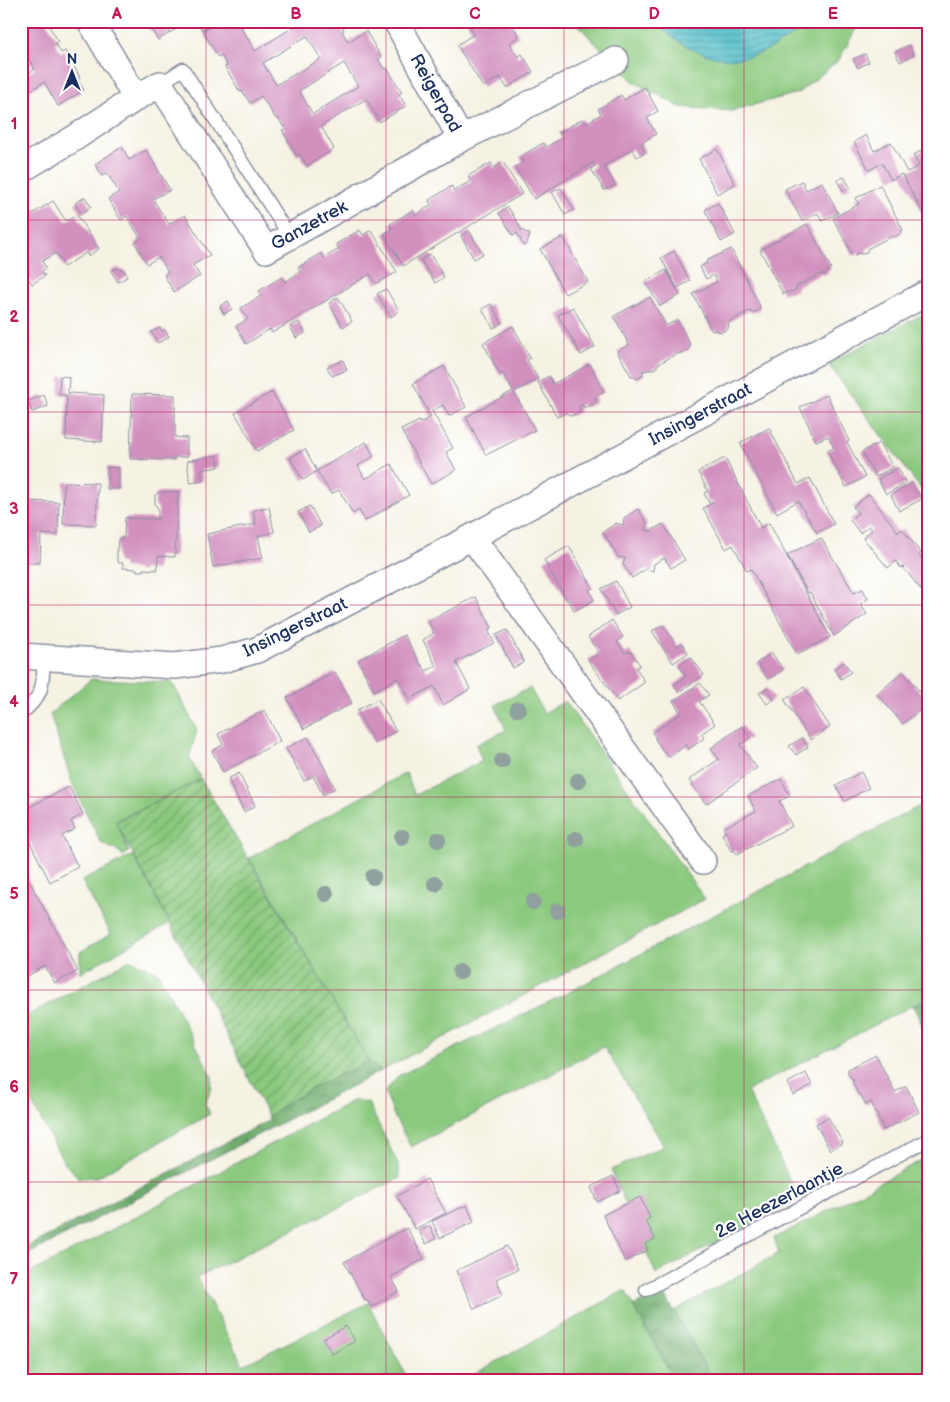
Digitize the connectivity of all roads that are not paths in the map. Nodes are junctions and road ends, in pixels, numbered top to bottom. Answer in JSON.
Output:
{"nodes":[{"id":1,"x":90,"y":21,"type":"edge"},
{"id":2,"x":396,"y":21,"type":"edge"},
{"id":3,"x":616,"y":60,"type":"dead end"},
{"id":4,"x":136,"y":98,"type":"junction"},
{"id":5,"x":461,"y":139,"type":"junction"},
{"id":6,"x":21,"y":170,"type":"edge"},
{"id":7,"x":929,"y":292,"type":"edge"},
{"id":8,"x":472,"y":536,"type":"junction"},
{"id":9,"x":33,"y":657,"type":"edge"},
{"id":10,"x":21,"y":714,"type":"edge"},
{"id":11,"x":703,"y":861,"type":"dead end"},
{"id":12,"x":929,"y":1139,"type":"edge"},
{"id":13,"x":646,"y":1290,"type":"dead end"}],
"edges":[{"from":1,"to":4,"type":"street"},
{"from":2,"to":5,"type":"street","name":"Reigerpad"},
{"from":3,"to":5,"type":"street","name":"Ganzetrek"},
{"from":4,"to":5,"type":"street","name":"Ganzetrek"},
{"from":4,"to":6,"type":"street","name":"Ganzetrek"},
{"from":7,"to":8,"type":"street","name":"Insingerstraat"},
{"from":8,"to":9,"type":"street","name":"Insingerstraat"},
{"from":8,"to":11,"type":"street"},
{"from":9,"to":10,"type":"lane","name":"Insingerstraat"},
{"from":12,"to":13,"type":"lane","name":"2e Heezerlaantje"}]}
